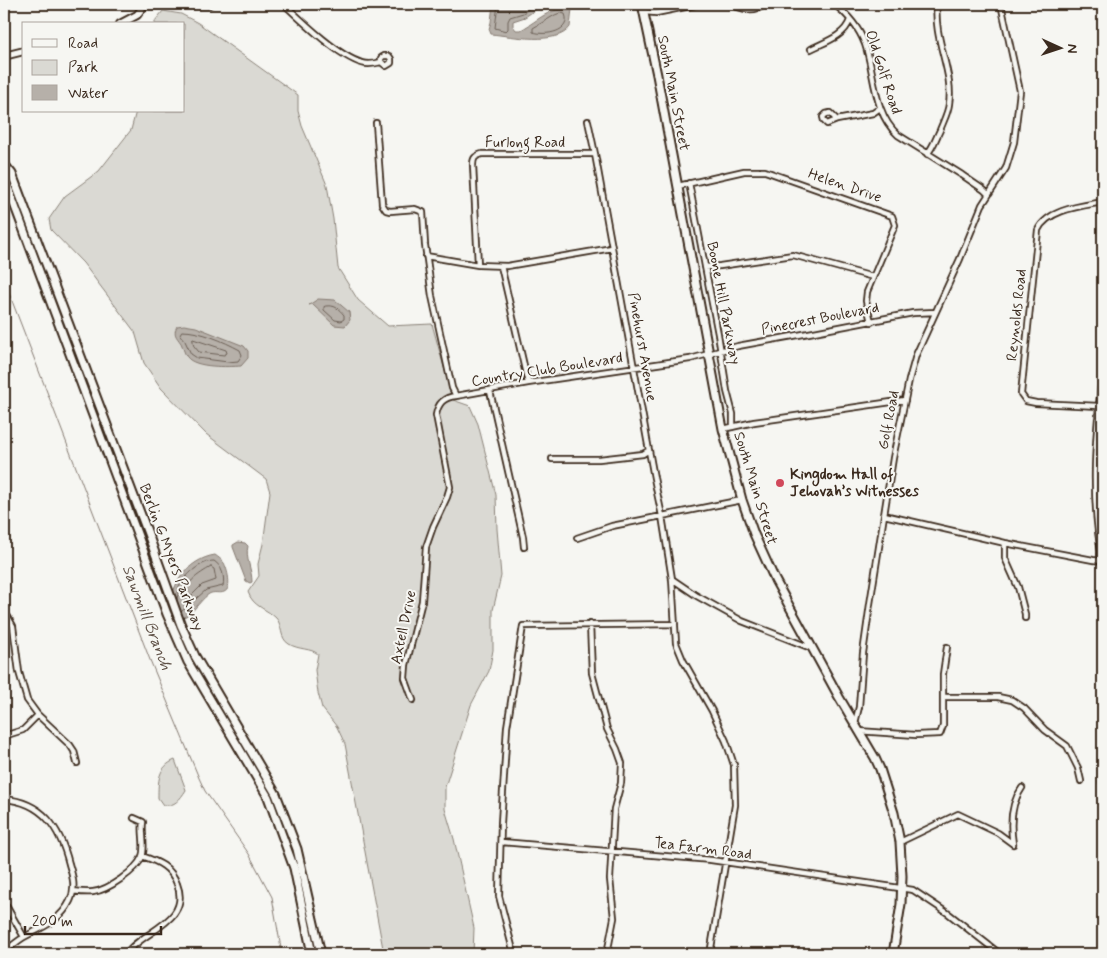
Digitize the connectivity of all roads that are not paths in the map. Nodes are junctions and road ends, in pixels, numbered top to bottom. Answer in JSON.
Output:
{"nodes":[{"id":1,"x":145,"y":4,"type":"edge"},
{"id":2,"x":198,"y":4,"type":"edge"},
{"id":3,"x":209,"y":4,"type":"edge"},
{"id":4,"x":284,"y":4,"type":"edge"},
{"id":5,"x":642,"y":4,"type":"edge"},
{"id":6,"x":696,"y":4,"type":"edge"},
{"id":7,"x":700,"y":4,"type":"edge"},
{"id":8,"x":729,"y":4,"type":"edge"},
{"id":9,"x":766,"y":4,"type":"edge"},
{"id":10,"x":834,"y":4,"type":"edge"},
{"id":11,"x":937,"y":4,"type":"edge"},
{"id":12,"x":1001,"y":4,"type":"edge"},
{"id":13,"x":1092,"y":4,"type":"edge"},
{"id":14,"x":1103,"y":8,"type":"edge"},
{"id":15,"x":645,"y":12,"type":"junction"},
{"id":16,"x":850,"y":20,"type":"junction"},
{"id":17,"x":124,"y":22,"type":"edge"},
{"id":18,"x":811,"y":49,"type":"dead end"},
{"id":19,"x":22,"y":52,"type":"edge"},
{"id":20,"x":4,"y":56,"type":"edge"},
{"id":21,"x":381,"y":62,"type":"dead end"},
{"id":22,"x":880,"y":108,"type":"junction"},
{"id":23,"x":837,"y":120,"type":"dead end"},
{"id":24,"x":588,"y":121,"type":"dead end"},
{"id":25,"x":376,"y":123,"type":"dead end"},
{"id":26,"x":596,"y":154,"type":"junction"},
{"id":27,"x":927,"y":154,"type":"junction"},
{"id":28,"x":4,"y":164,"type":"edge"},
{"id":29,"x":4,"y":177,"type":"edge"},
{"id":30,"x":689,"y":183,"type":"junction"},
{"id":31,"x":678,"y":186,"type":"junction"},
{"id":32,"x":988,"y":194,"type":"junction"},
{"id":33,"x":1103,"y":202,"type":"edge"},
{"id":34,"x":612,"y":248,"type":"junction"},
{"id":35,"x":426,"y":256,"type":"junction"},
{"id":36,"x":478,"y":265,"type":"junction"},
{"id":37,"x":501,"y":266,"type":"junction"},
{"id":38,"x":705,"y":267,"type":"junction"},
{"id":39,"x":873,"y":277,"type":"junction"},
{"id":40,"x":936,"y":312,"type":"junction"},
{"id":41,"x":871,"y":322,"type":"junction"},
{"id":42,"x":721,"y":350,"type":"junction"},
{"id":43,"x":709,"y":354,"type":"junction"},
{"id":44,"x":1103,"y":366,"type":"edge"},
{"id":45,"x":634,"y":367,"type":"junction"},
{"id":46,"x":528,"y":383,"type":"junction"},
{"id":47,"x":490,"y":390,"type":"junction"},
{"id":48,"x":456,"y":396,"type":"junction"},
{"id":49,"x":905,"y":400,"type":"junction"},
{"id":50,"x":1099,"y":406,"type":"junction"},
{"id":51,"x":733,"y":427,"type":"junction"},
{"id":52,"x":723,"y":429,"type":"junction"},
{"id":53,"x":649,"y":450,"type":"junction"},
{"id":54,"x":552,"y":459,"type":"dead end"},
{"id":55,"x":1103,"y":468,"type":"edge"},
{"id":56,"x":1095,"y":470,"type":"junction"},
{"id":57,"x":742,"y":500,"type":"junction"},
{"id":58,"x":884,"y":515,"type":"junction"},
{"id":59,"x":662,"y":516,"type":"junction"},
{"id":60,"x":147,"y":531,"type":"junction"},
{"id":61,"x":138,"y":535,"type":"junction"},
{"id":62,"x":577,"y":538,"type":"dead end"},
{"id":63,"x":1005,"y":543,"type":"junction"},
{"id":64,"x":524,"y":547,"type":"dead end"},
{"id":65,"x":1103,"y":561,"type":"edge"},
{"id":66,"x":672,"y":579,"type":"junction"},
{"id":67,"x":4,"y":614,"type":"edge"},
{"id":68,"x":1025,"y":618,"type":"dead end"},
{"id":69,"x":590,"y":624,"type":"junction"},
{"id":70,"x":675,"y":624,"type":"junction"},
{"id":71,"x":946,"y":647,"type":"dead end"},
{"id":72,"x":812,"y":648,"type":"junction"},
{"id":73,"x":944,"y":697,"type":"junction"},
{"id":74,"x":413,"y":700,"type":"dead end"},
{"id":75,"x":38,"y":715,"type":"junction"},
{"id":76,"x":857,"y":727,"type":"junction"},
{"id":77,"x":4,"y":736,"type":"edge"},
{"id":78,"x":77,"y":763,"type":"dead end"},
{"id":79,"x":1081,"y":781,"type":"dead end"},
{"id":80,"x":1022,"y":788,"type":"dead end"},
{"id":81,"x":4,"y":799,"type":"edge"},
{"id":82,"x":134,"y":818,"type":"dead end"},
{"id":83,"x":501,"y":842,"type":"junction"},
{"id":84,"x":900,"y":842,"type":"junction"},
{"id":85,"x":613,"y":852,"type":"junction"},
{"id":86,"x":142,"y":856,"type":"junction"},
{"id":87,"x":724,"y":862,"type":"junction"},
{"id":88,"x":902,"y":889,"type":"junction"},
{"id":89,"x":73,"y":891,"type":"junction"},
{"id":90,"x":4,"y":902,"type":"edge"},
{"id":91,"x":24,"y":937,"type":"junction"},
{"id":92,"x":4,"y":952,"type":"edge"},
{"id":93,"x":126,"y":954,"type":"edge"},
{"id":94,"x":312,"y":954,"type":"edge"},
{"id":95,"x":321,"y":954,"type":"edge"},
{"id":96,"x":514,"y":954,"type":"edge"},
{"id":97,"x":607,"y":954,"type":"edge"},
{"id":98,"x":710,"y":954,"type":"edge"},
{"id":99,"x":893,"y":954,"type":"edge"},
{"id":100,"x":1000,"y":954,"type":"edge"}],
"edges":[{"from":1,"to":17,"type":"street"},
{"from":2,"to":3,"type":"street"},
{"from":4,"to":21,"type":"street"},
{"from":5,"to":15,"type":"main road","name":"South Main Street"},
{"from":6,"to":7,"type":"street"},
{"from":6,"to":15,"type":"street"},
{"from":8,"to":9,"type":"street"},
{"from":10,"to":16,"type":"street","name":"Old Golf Road"},
{"from":11,"to":27,"type":"street"},
{"from":12,"to":32,"type":"street","name":"Golf Road"},
{"from":13,"to":14,"type":"street"},
{"from":15,"to":31,"type":"main road","name":"South Main Street"},
{"from":16,"to":18,"type":"street"},
{"from":16,"to":22,"type":"street","name":"Old Golf Road"},
{"from":19,"to":20,"type":"street"},
{"from":22,"to":23,"type":"street"},
{"from":22,"to":27,"type":"street","name":"Old Golf Road"},
{"from":24,"to":26,"type":"street","name":"Pinehurst Avenue"},
{"from":25,"to":35,"type":"street","name":"Country Club Boulevard"},
{"from":26,"to":34,"type":"street","name":"Pinehurst Avenue"},
{"from":26,"to":36,"type":"street","name":"Furlong Road"},
{"from":27,"to":32,"type":"street","name":"Old Golf Road"},
{"from":28,"to":60,"type":"main road","name":"Berlin G Myers Parkway"},
{"from":29,"to":61,"type":"main road","name":"Berlin G Myers Parkway"},
{"from":30,"to":31,"type":"street","name":"Helen Drive"},
{"from":30,"to":38,"type":"street","name":"Boone Hill Parkway"},
{"from":30,"to":39,"type":"street","name":"Helen Drive"},
{"from":31,"to":43,"type":"main road","name":"South Main Street"},
{"from":32,"to":40,"type":"street","name":"Golf Road"},
{"from":33,"to":50,"type":"street","name":"Reynolds Road"},
{"from":34,"to":37,"type":"street"},
{"from":34,"to":45,"type":"street","name":"Pinehurst Avenue"},
{"from":35,"to":36,"type":"street"},
{"from":35,"to":48,"type":"street","name":"Country Club Boulevard"},
{"from":36,"to":37,"type":"street"},
{"from":37,"to":46,"type":"street"},
{"from":38,"to":39,"type":"street"},
{"from":38,"to":42,"type":"street","name":"Boone Hill Parkway"},
{"from":39,"to":41,"type":"street","name":"Helen Drive"},
{"from":40,"to":41,"type":"street","name":"Pinecrest Boulevard"},
{"from":40,"to":49,"type":"street","name":"Golf Road"},
{"from":41,"to":42,"type":"street","name":"Pinecrest Boulevard"},
{"from":42,"to":43,"type":"street","name":"Pinecrest Boulevard"},
{"from":42,"to":51,"type":"street","name":"Boone Hill Parkway"},
{"from":43,"to":45,"type":"street","name":"Country Club Boulevard"},
{"from":43,"to":52,"type":"main road","name":"South Main Street"},
{"from":44,"to":50,"type":"street"},
{"from":45,"to":46,"type":"street","name":"Country Club Boulevard"},
{"from":45,"to":53,"type":"street","name":"Pinehurst Avenue"},
{"from":46,"to":47,"type":"street","name":"Country Club Boulevard"},
{"from":47,"to":48,"type":"street","name":"Country Club Boulevard"},
{"from":47,"to":64,"type":"street"},
{"from":48,"to":74,"type":"street","name":"Axtell Drive"},
{"from":49,"to":51,"type":"street"},
{"from":49,"to":58,"type":"street","name":"Golf Road"},
{"from":50,"to":56,"type":"street"},
{"from":51,"to":52,"type":"street"},
{"from":52,"to":57,"type":"main road","name":"South Main Street"},
{"from":53,"to":54,"type":"street"},
{"from":53,"to":59,"type":"street","name":"Pinehurst Avenue"},
{"from":55,"to":56,"type":"street"},
{"from":56,"to":65,"type":"street"},
{"from":57,"to":59,"type":"street"},
{"from":57,"to":72,"type":"main road","name":"South Main Street"},
{"from":58,"to":63,"type":"street"},
{"from":58,"to":76,"type":"street","name":"Golf Road"},
{"from":59,"to":62,"type":"street"},
{"from":59,"to":66,"type":"street","name":"Pinehurst Avenue"},
{"from":60,"to":61,"type":"main road"},
{"from":60,"to":95,"type":"main road","name":"Berlin G Myers Parkway"},
{"from":61,"to":94,"type":"main road","name":"Berlin G Myers Parkway"},
{"from":63,"to":65,"type":"street"},
{"from":63,"to":68,"type":"street"},
{"from":66,"to":70,"type":"street","name":"Pinehurst Avenue"},
{"from":66,"to":72,"type":"street"},
{"from":67,"to":75,"type":"street"},
{"from":69,"to":70,"type":"street"},
{"from":69,"to":83,"type":"street"},
{"from":69,"to":85,"type":"street"},
{"from":70,"to":87,"type":"street","name":"Pinehurst Avenue"},
{"from":71,"to":73,"type":"street"},
{"from":72,"to":76,"type":"main road","name":"South Main Street"},
{"from":73,"to":76,"type":"street"},
{"from":73,"to":79,"type":"street"},
{"from":75,"to":77,"type":"street"},
{"from":75,"to":78,"type":"street"},
{"from":76,"to":84,"type":"main road","name":"South Main Street"},
{"from":80,"to":84,"type":"street"},
{"from":81,"to":89,"type":"street"},
{"from":82,"to":86,"type":"street"},
{"from":83,"to":85,"type":"street","name":"Tea Farm Road"},
{"from":83,"to":96,"type":"street"},
{"from":84,"to":88,"type":"main road","name":"South Main Street"},
{"from":85,"to":87,"type":"street","name":"Tea Farm Road"},
{"from":85,"to":97,"type":"street"},
{"from":86,"to":89,"type":"street"},
{"from":86,"to":93,"type":"street"},
{"from":87,"to":88,"type":"street","name":"Tea Farm Road"},
{"from":87,"to":98,"type":"street","name":"Pinehurst Avenue"},
{"from":88,"to":99,"type":"main road","name":"South Main Street"},
{"from":88,"to":100,"type":"street","name":"Tea Farm Road"},
{"from":89,"to":91,"type":"street"},
{"from":90,"to":91,"type":"street"},
{"from":91,"to":92,"type":"street"}]}
